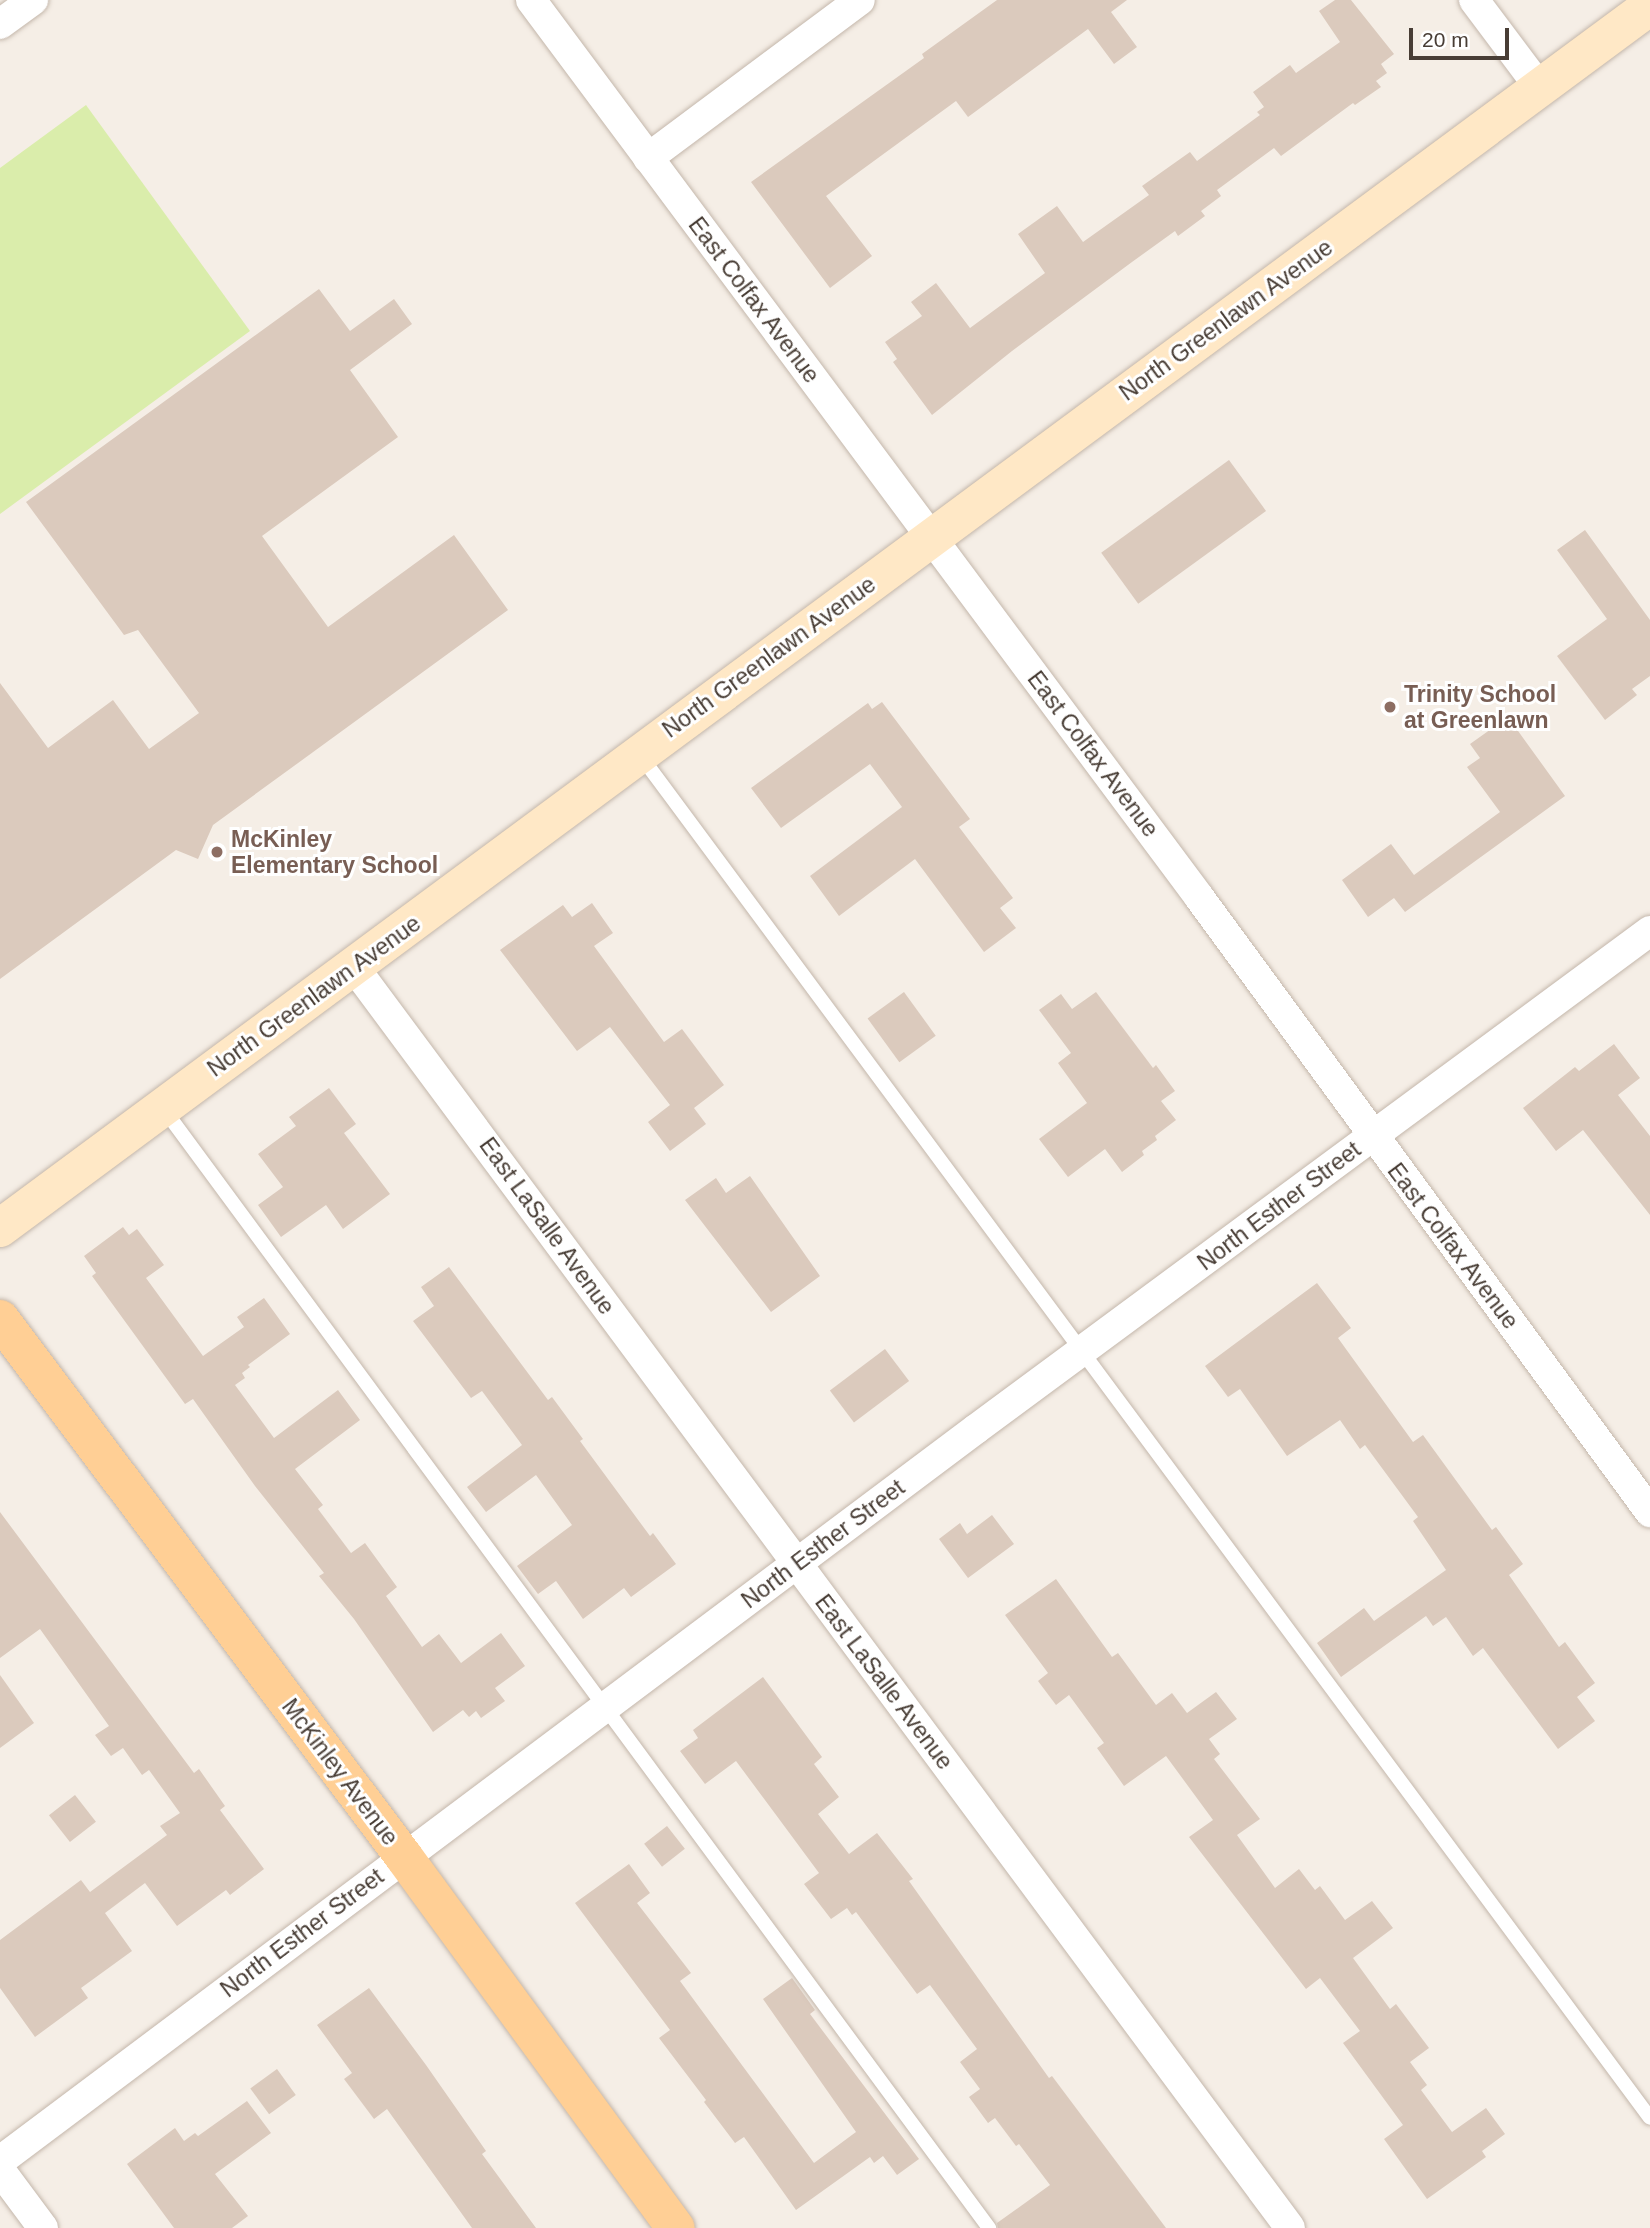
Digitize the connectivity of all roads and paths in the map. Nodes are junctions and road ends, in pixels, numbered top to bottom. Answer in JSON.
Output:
{"nodes":[{"id":1,"x":33,"y":0,"type":"edge"},
{"id":2,"x":531,"y":0,"type":"edge"},
{"id":3,"x":860,"y":0,"type":"edge"},
{"id":4,"x":1474,"y":0,"type":"edge"},
{"id":5,"x":1650,"y":6,"type":"edge"},
{"id":6,"x":0,"y":24,"type":"edge"},
{"id":7,"x":1540,"y":88,"type":"junction"},
{"id":8,"x":648,"y":158,"type":"junction"},
{"id":9,"x":932,"y":537,"type":"junction"},
{"id":10,"x":639,"y":753,"type":"junction"},
{"id":11,"x":1650,"y":931,"type":"edge"},
{"id":12,"x":354,"y":967,"type":"junction"},
{"id":13,"x":163,"y":1108,"type":"junction"},
{"id":14,"x":1372,"y":1137,"type":"junction"},
{"id":15,"x":0,"y":1228,"type":"edge"},
{"id":16,"x":0,"y":1319,"type":"edge"},
{"id":17,"x":1081,"y":1352,"type":"junction"},
{"id":18,"x":1650,"y":1512,"type":"edge"},
{"id":19,"x":796,"y":1564,"type":"junction"},
{"id":20,"x":606,"y":1706,"type":"junction"},
{"id":21,"x":404,"y":1857,"type":"junction"},
{"id":22,"x":1650,"y":2118,"type":"edge"},
{"id":23,"x":0,"y":2161,"type":"edge"},
{"id":24,"x":0,"y":2170,"type":"edge"},
{"id":25,"x":43,"y":2228,"type":"edge"},
{"id":26,"x":676,"y":2228,"type":"edge"},
{"id":27,"x":989,"y":2228,"type":"edge"},
{"id":28,"x":1290,"y":2228,"type":"edge"}],
"edges":[{"from":1,"to":6,"type":"street"},
{"from":2,"to":8,"type":"street","name":"East Colfax Avenue"},
{"from":3,"to":8,"type":"street"},
{"from":4,"to":7,"type":"street"},
{"from":5,"to":7,"type":"street","name":"North Greenlawn Avenue"},
{"from":7,"to":9,"type":"street","name":"North Greenlawn Avenue"},
{"from":8,"to":9,"type":"street","name":"East Colfax Avenue"},
{"from":9,"to":10,"type":"street","name":"North Greenlawn Avenue"},
{"from":9,"to":14,"type":"street","name":"East Colfax Avenue"},
{"from":10,"to":12,"type":"street","name":"North Greenlawn Avenue"},
{"from":10,"to":17,"type":"lane"},
{"from":11,"to":14,"type":"street","name":"North Esther Street"},
{"from":12,"to":13,"type":"street","name":"North Greenlawn Avenue"},
{"from":12,"to":19,"type":"street","name":"East LaSalle Avenue"},
{"from":13,"to":15,"type":"street","name":"North Greenlawn Avenue"},
{"from":13,"to":20,"type":"lane"},
{"from":14,"to":17,"type":"street","name":"North Esther Street"},
{"from":14,"to":18,"type":"street","name":"East Colfax Avenue"},
{"from":16,"to":21,"type":"main road","name":"McKinley Avenue"},
{"from":17,"to":19,"type":"street","name":"North Esther Street"},
{"from":17,"to":22,"type":"lane"},
{"from":19,"to":20,"type":"street","name":"North Esther Street"},
{"from":19,"to":28,"type":"street","name":"East LaSalle Avenue"},
{"from":20,"to":21,"type":"street","name":"North Esther Street"},
{"from":20,"to":27,"type":"lane"},
{"from":21,"to":23,"type":"street","name":"North Esther Street"},
{"from":21,"to":26,"type":"main road","name":"McKinley Avenue"},
{"from":24,"to":25,"type":"street"}]}
